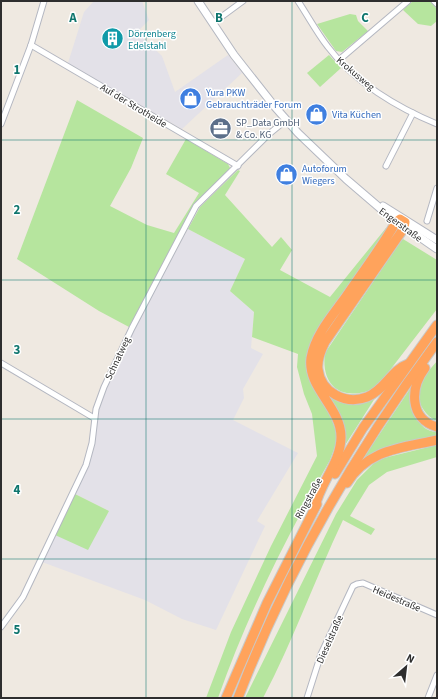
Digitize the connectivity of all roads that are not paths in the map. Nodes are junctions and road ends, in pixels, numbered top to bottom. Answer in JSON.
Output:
{"nodes":[{"id":1,"x":44,"y":1,"type":"edge"},
{"id":2,"x":198,"y":1,"type":"edge"},
{"id":3,"x":243,"y":1,"type":"edge"},
{"id":4,"x":298,"y":1,"type":"edge"},
{"id":5,"x":408,"y":1,"type":"edge"},
{"id":6,"x":434,"y":1,"type":"edge"},
{"id":7,"x":437,"y":4,"type":"edge"},
{"id":8,"x":213,"y":24,"type":"junction"},
{"id":9,"x":31,"y":45,"type":"junction"},
{"id":10,"x":339,"y":60,"type":"junction"},
{"id":11,"x":413,"y":113,"type":"junction"},
{"id":12,"x":286,"y":120,"type":"junction"},
{"id":13,"x":1,"y":124,"type":"edge"},
{"id":14,"x":437,"y":124,"type":"edge"},
{"id":15,"x":238,"y":166,"type":"junction"},
{"id":16,"x":386,"y":166,"type":"dead end"},
{"id":17,"x":437,"y":188,"type":"edge"},
{"id":18,"x":427,"y":221,"type":"dead end"},
{"id":19,"x":401,"y":223,"type":"junction"},
{"id":20,"x":437,"y":240,"type":"edge"},
{"id":21,"x":437,"y":249,"type":"edge"},
{"id":22,"x":437,"y":325,"type":"edge"},
{"id":23,"x":437,"y":342,"type":"edge"},
{"id":24,"x":437,"y":352,"type":"edge"},
{"id":25,"x":1,"y":364,"type":"edge"},
{"id":26,"x":408,"y":364,"type":"junction"},
{"id":27,"x":94,"y":418,"type":"junction"},
{"id":28,"x":437,"y":427,"type":"edge"},
{"id":29,"x":437,"y":440,"type":"edge"},
{"id":30,"x":315,"y":508,"type":"junction"},
{"id":31,"x":321,"y":519,"type":"junction"},
{"id":32,"x":357,"y":584,"type":"joint"},
{"id":33,"x":437,"y":615,"type":"edge"},
{"id":34,"x":1,"y":627,"type":"edge"},
{"id":35,"x":437,"y":675,"type":"edge"},
{"id":36,"x":226,"y":698,"type":"edge"},
{"id":37,"x":238,"y":698,"type":"edge"},
{"id":38,"x":307,"y":698,"type":"edge"},
{"id":39,"x":428,"y":698,"type":"edge"}],
"edges":[{"from":1,"to":9,"type":"street"},
{"from":2,"to":8,"type":"main road","name":"Engerstraße"},
{"from":3,"to":8,"type":"street"},
{"from":4,"to":10,"type":"street","name":"Krokusweg"},
{"from":5,"to":10,"type":"street"},
{"from":6,"to":7,"type":"street"},
{"from":8,"to":12,"type":"main road","name":"Engerstraße"},
{"from":9,"to":13,"type":"street"},
{"from":9,"to":15,"type":"street","name":"Auf der Strotheide"},
{"from":10,"to":11,"type":"street","name":"Krokusweg"},
{"from":11,"to":14,"type":"street","name":"Krokusweg"},
{"from":11,"to":16,"type":"street"},
{"from":12,"to":15,"type":"street","name":"Schnatweg"},
{"from":12,"to":19,"type":"main road","name":"Engerstraße"},
{"from":15,"to":27,"type":"street","name":"Schnatweg"},
{"from":17,"to":18,"type":"street"},
{"from":19,"to":20,"type":"main road","name":"Engerstraße"},
{"from":19,"to":21,"type":"main road","name":"Engerstraße"},
{"from":19,"to":26,"type":"highway"},
{"from":19,"to":30,"type":"highway"},
{"from":22,"to":26,"type":"highway","name":"Ringstraße"},
{"from":23,"to":31,"type":"highway"},
{"from":24,"to":28,"type":"highway"},
{"from":25,"to":27,"type":"street"},
{"from":26,"to":30,"type":"highway","name":"Ringstraße"},
{"from":27,"to":34,"type":"street","name":"Schnatweg"},
{"from":29,"to":31,"type":"highway"},
{"from":30,"to":36,"type":"highway","name":"Ringstraße"},
{"from":31,"to":37,"type":"highway"},
{"from":32,"to":33,"type":"street","name":"Heidestraße"},
{"from":32,"to":38,"type":"street","name":"Dieselstraße"},
{"from":35,"to":39,"type":"street"}]}
